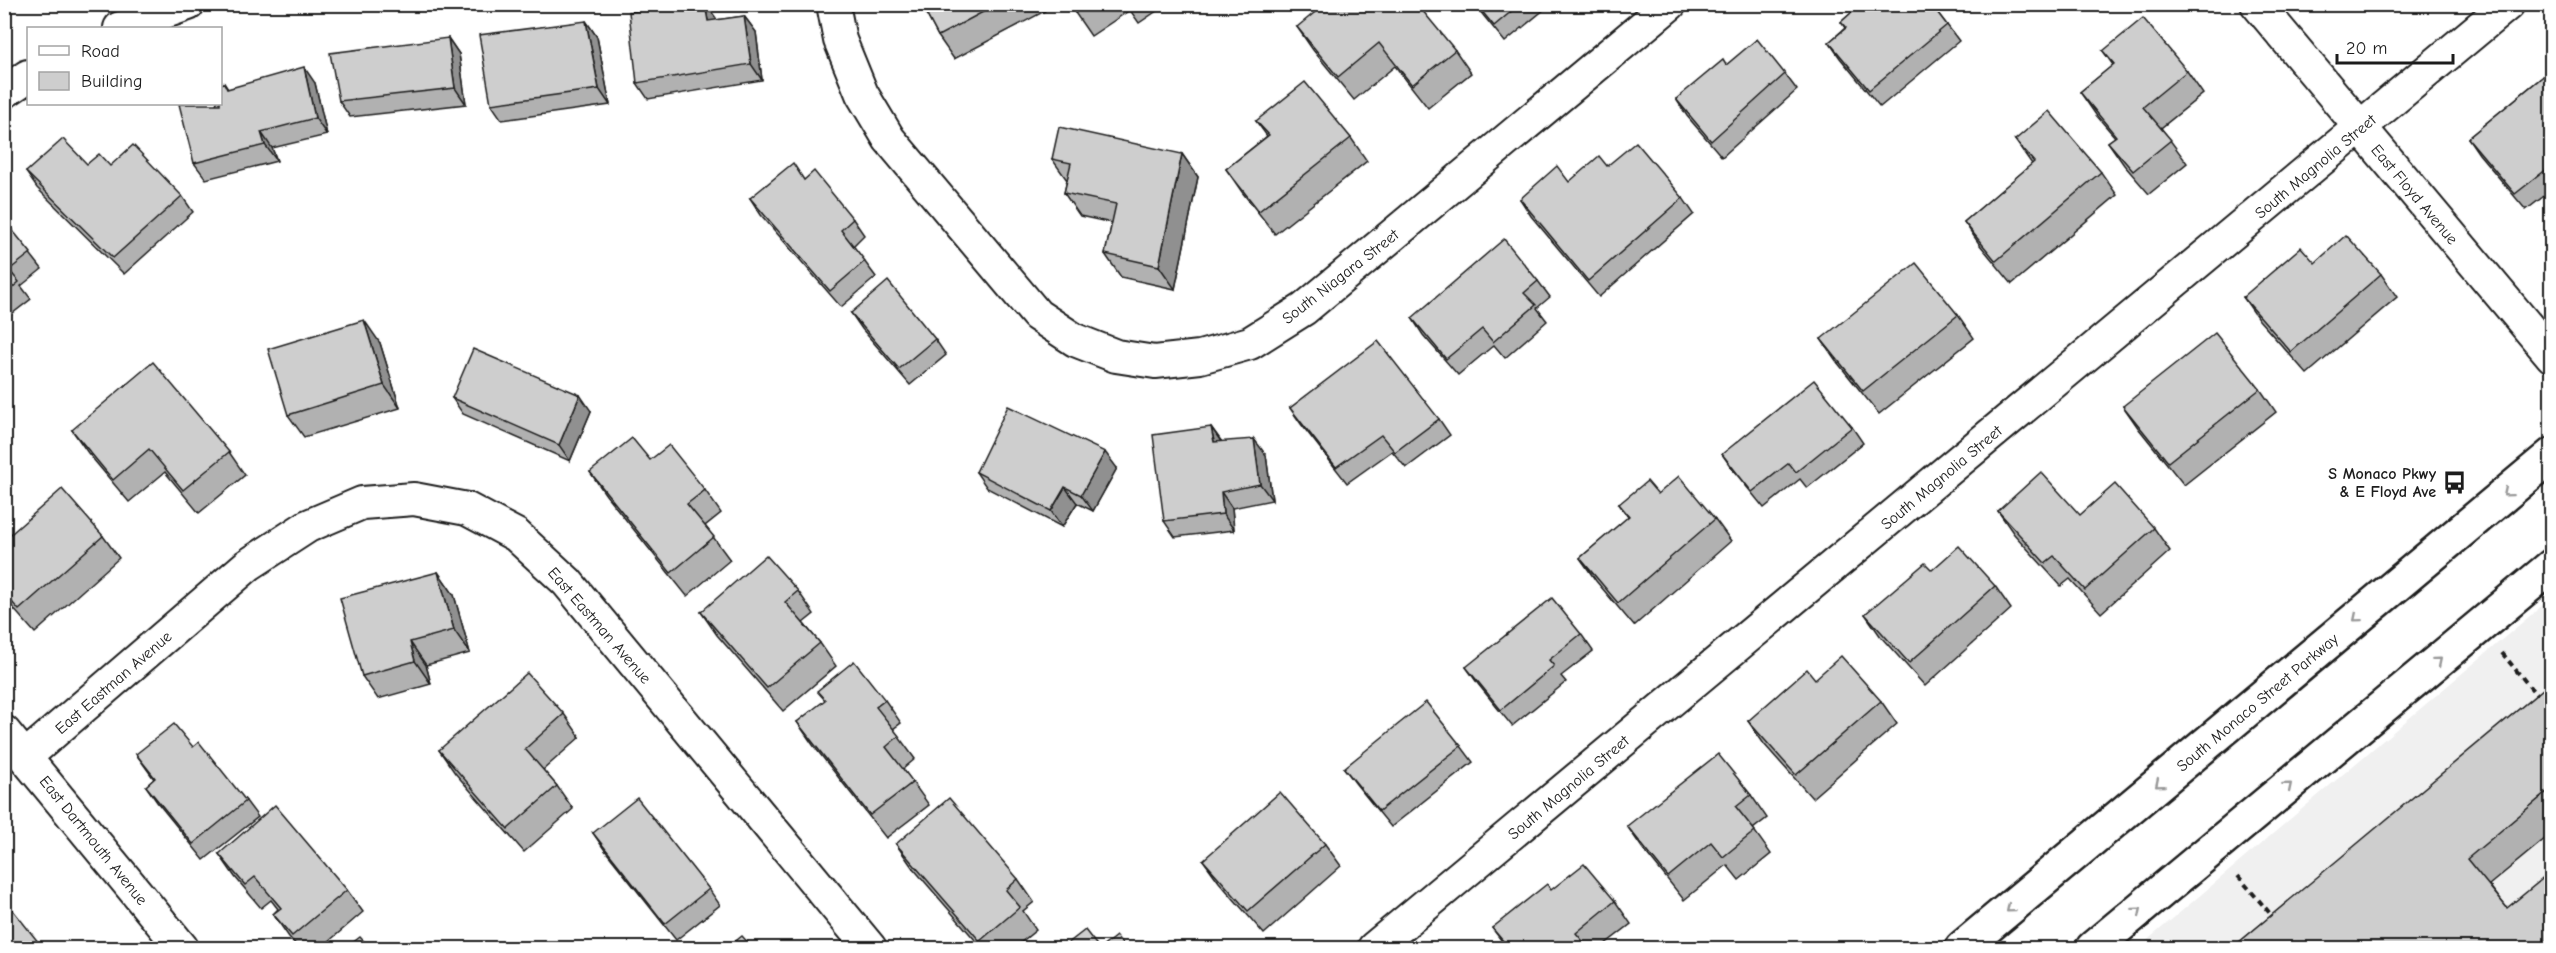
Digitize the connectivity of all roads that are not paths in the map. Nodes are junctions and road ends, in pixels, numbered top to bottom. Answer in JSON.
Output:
{"nodes":[{"id":1,"x":188,"y":4,"type":"edge"},
{"id":2,"x":833,"y":4,"type":"edge"},
{"id":3,"x":1671,"y":4,"type":"edge"},
{"id":4,"x":2256,"y":4,"type":"edge"},
{"id":5,"x":2508,"y":4,"type":"edge"},
{"id":6,"x":123,"y":27,"type":"edge"},
{"id":7,"x":27,"y":77,"type":"edge"},
{"id":8,"x":4,"y":92,"type":"edge"},
{"id":9,"x":2360,"y":129,"type":"junction"},
{"id":10,"x":2552,"y":356,"type":"edge"},
{"id":11,"x":2552,"y":455,"type":"edge"},
{"id":12,"x":2552,"y":566,"type":"edge"},
{"id":13,"x":4,"y":732,"type":"edge"},
{"id":14,"x":25,"y":757,"type":"junction"},
{"id":15,"x":182,"y":948,"type":"edge"},
{"id":16,"x":870,"y":948,"type":"edge"},
{"id":17,"x":1374,"y":948,"type":"edge"},
{"id":18,"x":1962,"y":948,"type":"edge"},
{"id":19,"x":2093,"y":948,"type":"edge"}],
"edges":[{"from":1,"to":6,"type":"street"},
{"from":2,"to":3,"type":"street","name":"South Niagara Street"},
{"from":4,"to":9,"type":"street","name":"East Floyd Avenue"},
{"from":5,"to":9,"type":"street","name":"South Magnolia Street"},
{"from":7,"to":8,"type":"street"},
{"from":9,"to":10,"type":"street","name":"East Floyd Avenue"},
{"from":9,"to":17,"type":"street","name":"South Magnolia Street"},
{"from":11,"to":18,"type":"main road","name":"South Monaco Street Parkway","one_way":true},
{"from":19,"to":12,"type":"main road","one_way":true},
{"from":13,"to":14,"type":"street","name":"East Dartmouth Avenue"},
{"from":14,"to":15,"type":"street","name":"East Dartmouth Avenue"},
{"from":14,"to":16,"type":"street","name":"East Eastman Avenue"}]}
